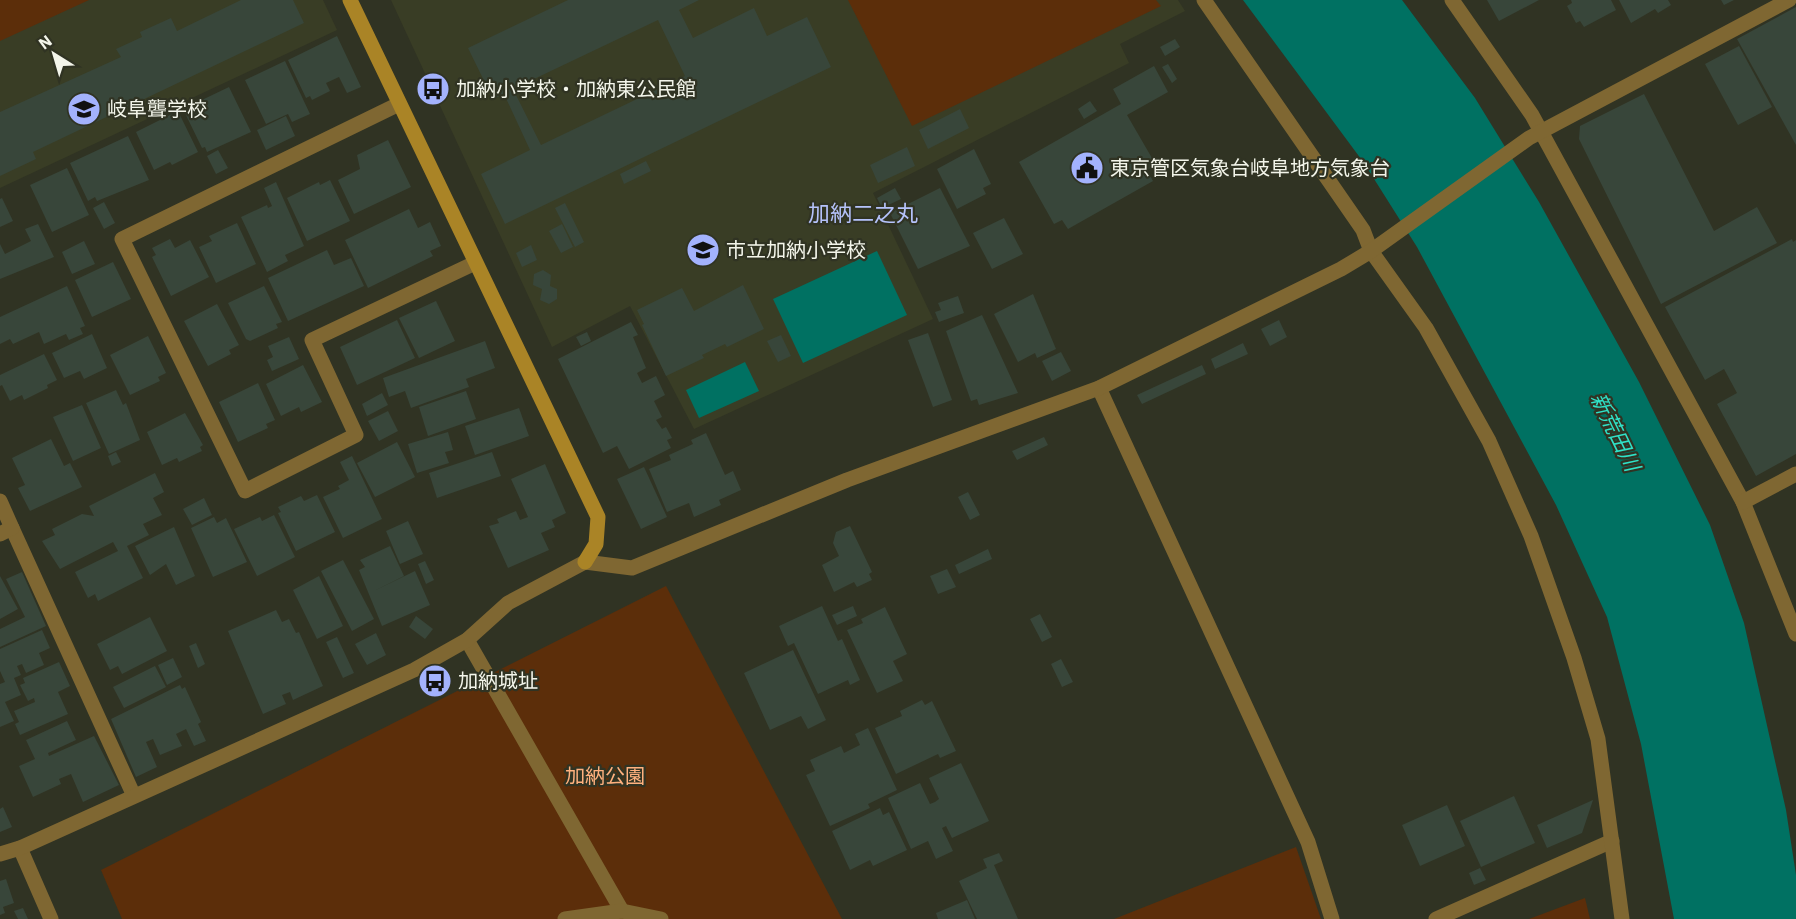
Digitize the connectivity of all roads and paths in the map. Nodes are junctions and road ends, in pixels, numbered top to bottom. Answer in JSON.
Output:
{"nodes":[{"id":1,"x":350,"y":0,"type":"edge"},
{"id":2,"x":1204,"y":0,"type":"edge"},
{"id":3,"x":1452,"y":0,"type":"edge"},
{"id":4,"x":1781,"y":2,"type":"edge"},
{"id":5,"x":399,"y":104,"type":"junction"},
{"id":6,"x":1535,"y":135,"type":"junction"},
{"id":7,"x":1371,"y":251,"type":"junction"},
{"id":8,"x":475,"y":263,"type":"junction"},
{"id":9,"x":1099,"y":388,"type":"junction"},
{"id":10,"x":1796,"y":474,"type":"edge"},
{"id":11,"x":0,"y":501,"type":"edge"},
{"id":12,"x":1743,"y":502,"type":"junction"},
{"id":13,"x":6,"y":531,"type":"edge"},
{"id":14,"x":585,"y":562,"type":"junction"},
{"id":15,"x":1796,"y":634,"type":"edge"},
{"id":16,"x":467,"y":640,"type":"junction"},
{"id":17,"x":134,"y":796,"type":"junction"},
{"id":18,"x":1612,"y":841,"type":"junction"},
{"id":19,"x":20,"y":848,"type":"junction"},
{"id":20,"x":0,"y":854,"type":"edge"},
{"id":21,"x":622,"y":911,"type":"junction"},
{"id":22,"x":51,"y":919,"type":"edge"},
{"id":23,"x":565,"y":919,"type":"edge"},
{"id":24,"x":661,"y":919,"type":"edge"},
{"id":25,"x":1332,"y":919,"type":"edge"},
{"id":26,"x":1436,"y":919,"type":"edge"},
{"id":27,"x":1622,"y":919,"type":"edge"}],
"edges":[{"from":1,"to":5,"type":"street"},
{"from":2,"to":7,"type":"street"},
{"from":3,"to":6,"type":"street"},
{"from":4,"to":6,"type":"street"},
{"from":5,"to":8,"type":"street"},
{"from":5,"to":8,"type":"street"},
{"from":6,"to":7,"type":"street"},
{"from":6,"to":12,"type":"street"},
{"from":7,"to":9,"type":"street"},
{"from":7,"to":18,"type":"street"},
{"from":8,"to":14,"type":"street"},
{"from":9,"to":14,"type":"street"},
{"from":9,"to":25,"type":"street"},
{"from":10,"to":12,"type":"street"},
{"from":11,"to":13,"type":"street"},
{"from":12,"to":15,"type":"street"},
{"from":13,"to":17,"type":"street"},
{"from":14,"to":16,"type":"street"},
{"from":16,"to":17,"type":"street"},
{"from":16,"to":21,"type":"street"},
{"from":17,"to":19,"type":"street"},
{"from":18,"to":26,"type":"street"},
{"from":18,"to":27,"type":"street"},
{"from":19,"to":20,"type":"street"},
{"from":19,"to":22,"type":"street"},
{"from":21,"to":23,"type":"street"},
{"from":21,"to":24,"type":"street"}]}
